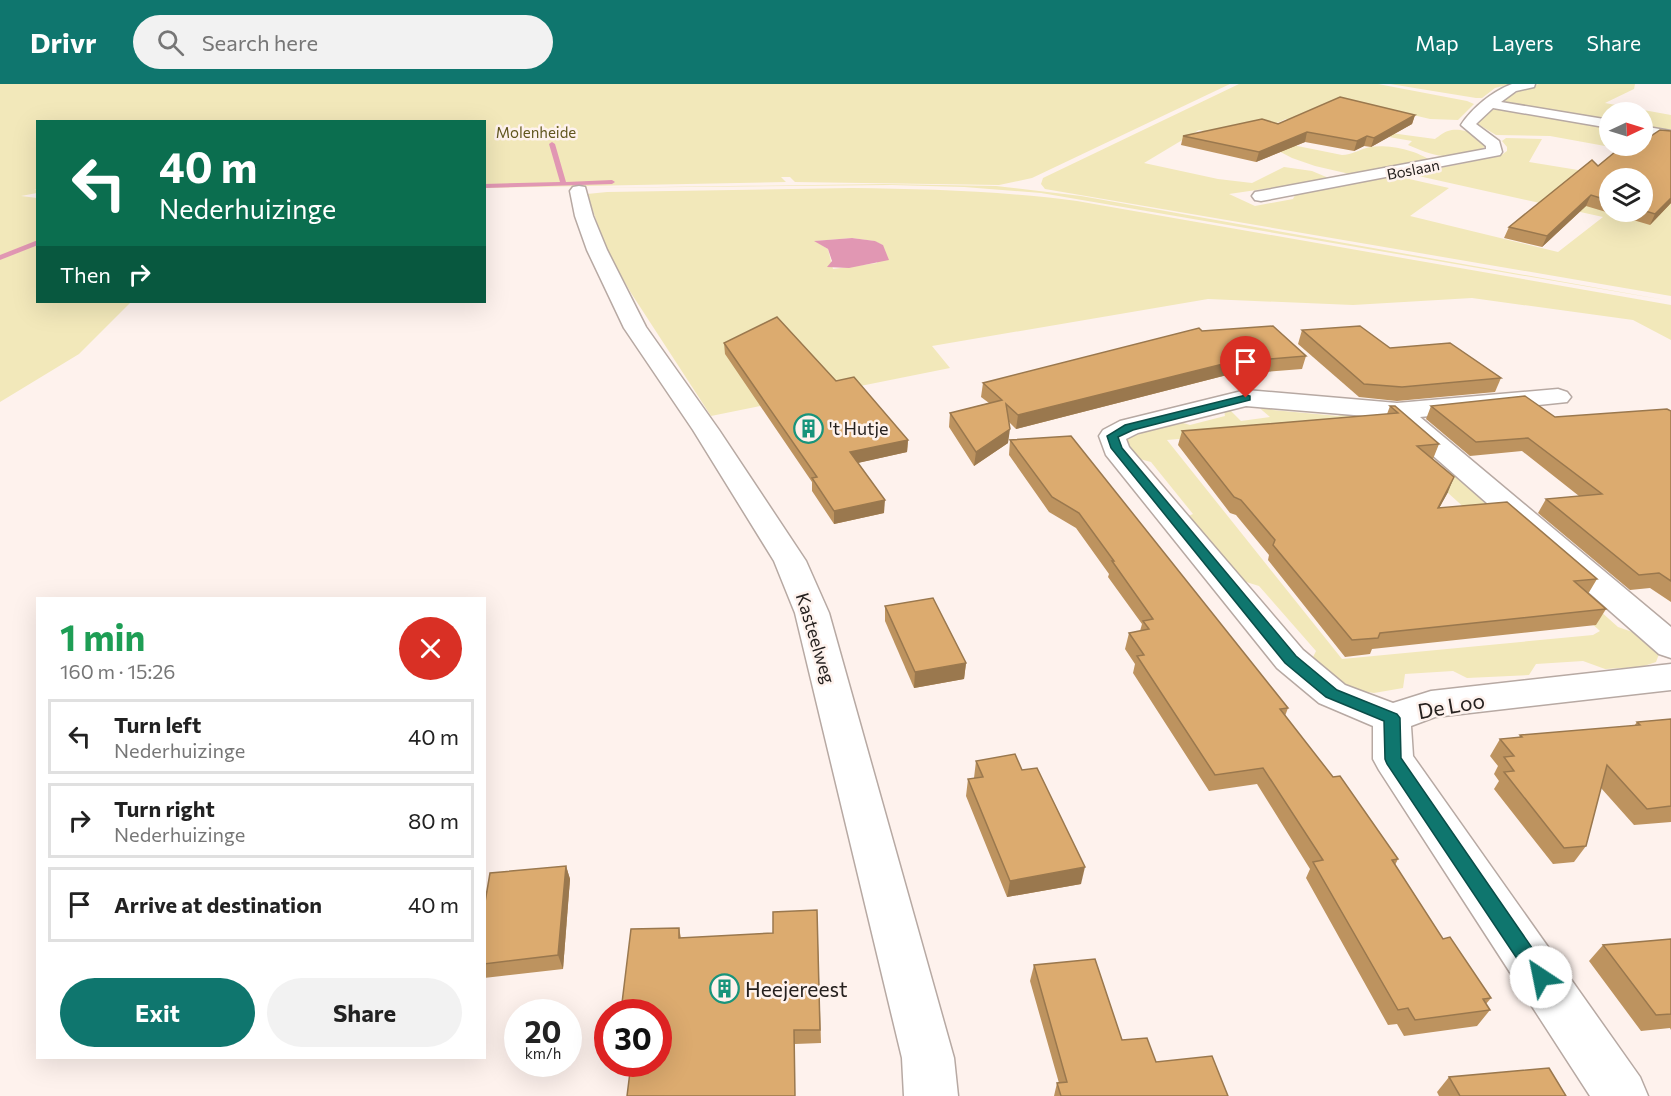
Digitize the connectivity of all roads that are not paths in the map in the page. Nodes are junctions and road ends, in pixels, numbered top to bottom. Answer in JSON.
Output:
{"nodes":[{"id":1,"x":1529,"y":84,"type":"edge"},
{"id":2,"x":1491,"y":104,"type":"junction"},
{"id":3,"x":1599,"y":122,"type":"edge"},
{"id":4,"x":1653,"y":132,"type":"edge"},
{"id":5,"x":1671,"y":135,"type":"edge"},
{"id":6,"x":579,"y":191,"type":"dead end"},
{"id":7,"x":1261,"y":196,"type":"dead end"},
{"id":8,"x":1558,"y":397,"type":"dead end"},
{"id":9,"x":1397,"y":411,"type":"junction"},
{"id":10,"x":1671,"y":646,"type":"edge"},
{"id":11,"x":1671,"y":677,"type":"edge"},
{"id":12,"x":1392,"y":718,"type":"junction"},
{"id":13,"x":931,"y":1096,"type":"edge"},
{"id":14,"x":1621,"y":1096,"type":"edge"}],
"edges":[{"from":1,"to":2,"type":"street","name":"Boslaan"},
{"from":2,"to":3,"type":"street"},
{"from":2,"to":7,"type":"street","name":"Boslaan"},
{"from":4,"to":5,"type":"street"},
{"from":6,"to":13,"type":"street","name":"Kasteelweg"},
{"from":8,"to":9,"type":"street"},
{"from":9,"to":10,"type":"street"},
{"from":9,"to":12,"type":"street"},
{"from":11,"to":12,"type":"street","name":"De Loo"},
{"from":12,"to":14,"type":"street","name":"De Loo"}]}
